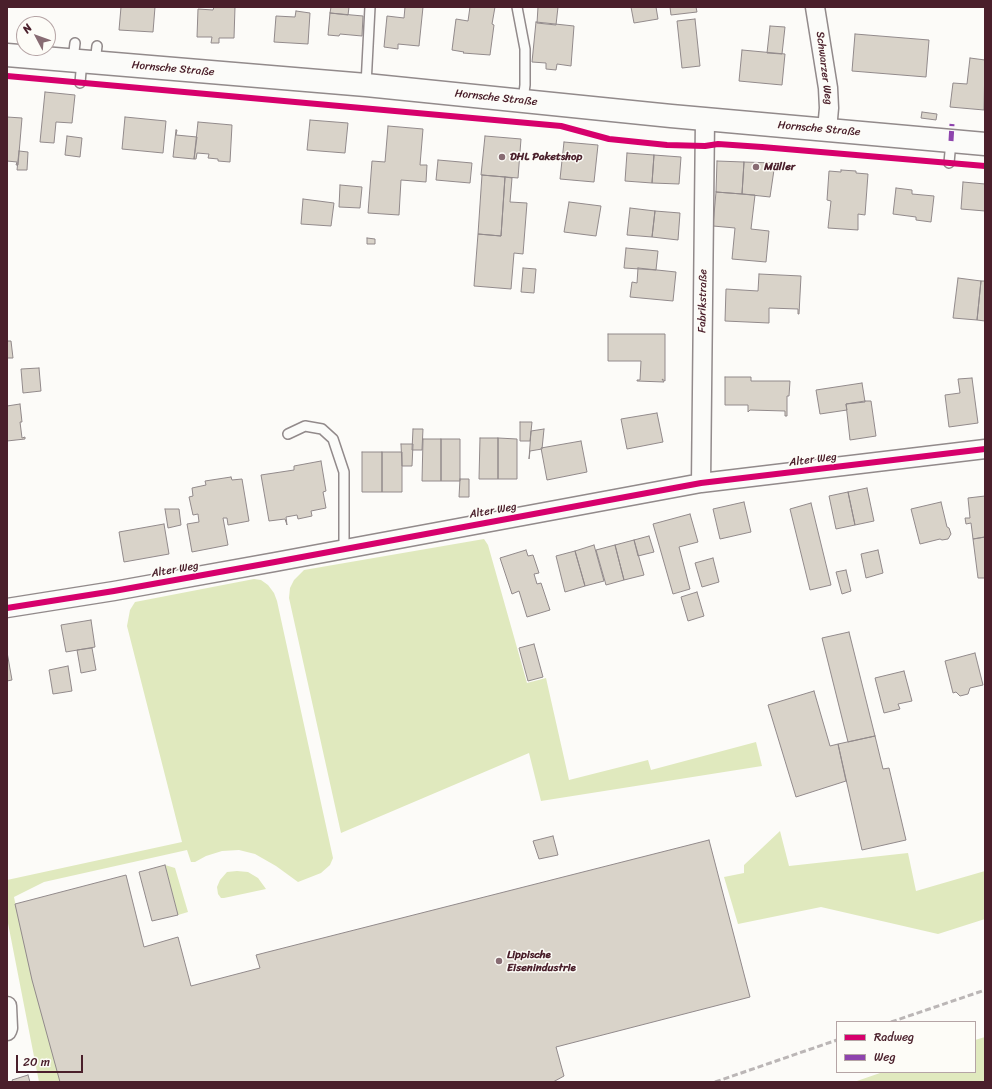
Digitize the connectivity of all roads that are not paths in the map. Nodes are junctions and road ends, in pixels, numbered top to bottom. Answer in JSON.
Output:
{"nodes":[{"id":1,"x":370,"y":7,"type":"edge"},
{"id":2,"x":517,"y":7,"type":"edge"},
{"id":3,"x":815,"y":7,"type":"edge"},
{"id":4,"x":85,"y":54,"type":"junction"},
{"id":5,"x":7,"y":55,"type":"edge"},
{"id":6,"x":80,"y":83,"type":"dead end"},
{"id":7,"x":366,"y":85,"type":"junction"},
{"id":8,"x":523,"y":100,"type":"junction"},
{"id":9,"x":705,"y":119,"type":"junction"},
{"id":10,"x":827,"y":130,"type":"junction"},
{"id":11,"x":951,"y":140,"type":"junction"},
{"id":12,"x":985,"y":144,"type":"edge"},
{"id":13,"x":950,"y":163,"type":"dead end"},
{"id":14,"x":288,"y":434,"type":"dead end"},
{"id":15,"x":985,"y":448,"type":"edge"},
{"id":16,"x":702,"y":483,"type":"junction"},
{"id":17,"x":344,"y":549,"type":"junction"},
{"id":18,"x":7,"y":608,"type":"edge"},
{"id":19,"x":7,"y":1006,"type":"edge"},
{"id":20,"x":7,"y":1031,"type":"edge"}],
"edges":[{"from":1,"to":7,"type":"lane"},
{"from":2,"to":8,"type":"lane"},
{"from":3,"to":10,"type":"street","name":"Schwarzer Weg"},
{"from":4,"to":5,"type":"main road","name":"Hornsche Straße"},
{"from":4,"to":6,"type":"lane"},
{"from":4,"to":7,"type":"main road","name":"Hornsche Straße"},
{"from":7,"to":8,"type":"main road","name":"Hornsche Straße"},
{"from":8,"to":9,"type":"main road","name":"Hornsche Straße"},
{"from":9,"to":10,"type":"main road","name":"Hornsche Straße"},
{"from":9,"to":16,"type":"street","name":"Fabrikstraße"},
{"from":10,"to":11,"type":"main road","name":"Hornsche Straße"},
{"from":11,"to":12,"type":"main road","name":"Hornsche Straße"},
{"from":11,"to":13,"type":"lane"},
{"from":14,"to":17,"type":"lane"},
{"from":15,"to":16,"type":"street","name":"Alter Weg"},
{"from":16,"to":17,"type":"street","name":"Alter Weg"},
{"from":17,"to":18,"type":"street","name":"Alter Weg"},
{"from":19,"to":20,"type":"street"}]}
